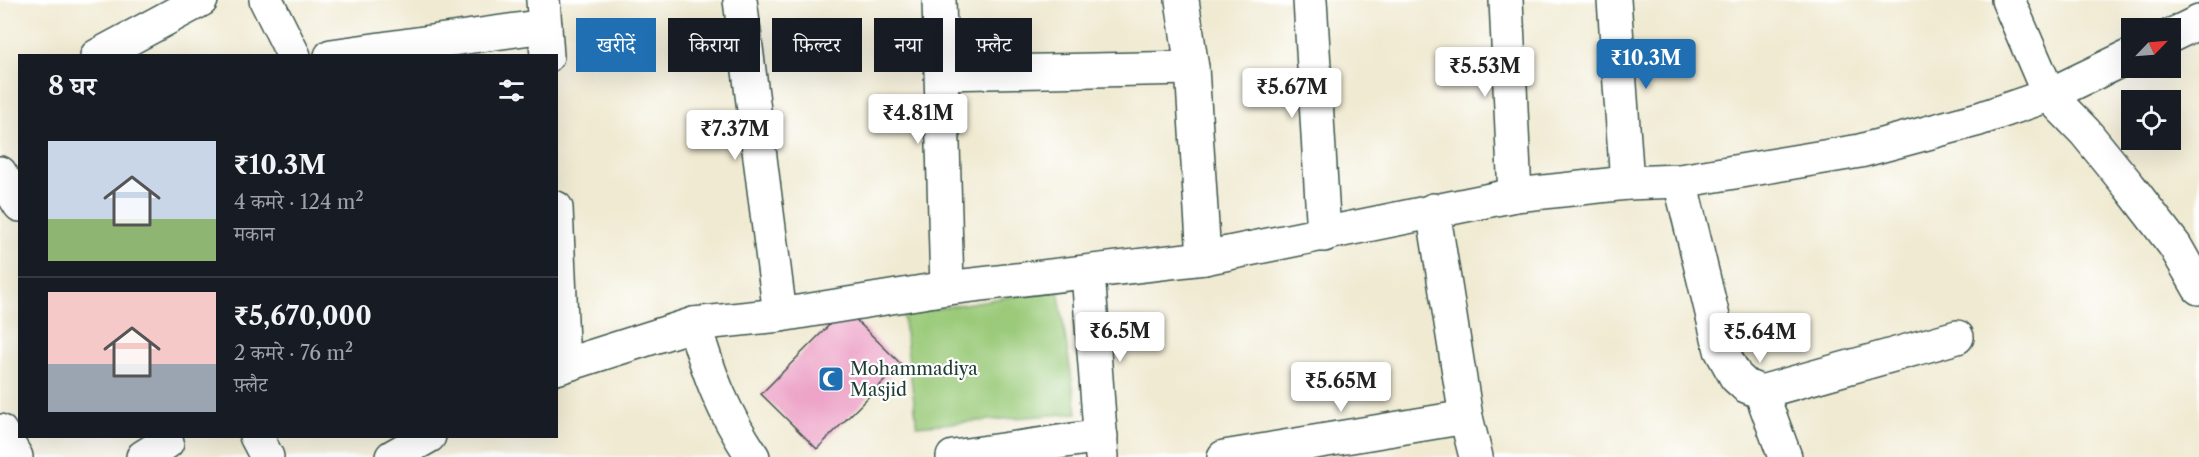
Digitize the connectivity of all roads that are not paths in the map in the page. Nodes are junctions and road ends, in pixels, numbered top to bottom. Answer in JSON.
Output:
{"nodes":[{"id":1,"x":201,"y":0,"type":"edge"},
{"id":2,"x":266,"y":0,"type":"edge"},
{"id":3,"x":740,"y":0,"type":"edge"},
{"id":4,"x":939,"y":0,"type":"edge"},
{"id":5,"x":1182,"y":0,"type":"edge"},
{"id":6,"x":1310,"y":0,"type":"edge"},
{"id":7,"x":1506,"y":0,"type":"edge"},
{"id":8,"x":1614,"y":0,"type":"edge"},
{"id":9,"x":2008,"y":0,"type":"edge"},
{"id":10,"x":2199,"y":22,"type":"edge"},
{"id":11,"x":545,"y":27,"type":"edge"},
{"id":12,"x":2181,"y":31,"type":"edge"},
{"id":13,"x":101,"y":54,"type":"edge"},
{"id":14,"x":293,"y":54,"type":"edge"},
{"id":15,"x":346,"y":54,"type":"edge"},
{"id":16,"x":2121,"y":60,"type":"edge"},
{"id":17,"x":1192,"y":68,"type":"junction"},
{"id":18,"x":942,"y":73,"type":"junction"},
{"id":19,"x":2049,"y":95,"type":"junction"},
{"id":20,"x":0,"y":173,"type":"edge"},
{"id":21,"x":1680,"y":181,"type":"junction"},
{"id":22,"x":1627,"y":183,"type":"junction"},
{"id":23,"x":1515,"y":195,"type":"junction"},
{"id":24,"x":18,"y":201,"type":"edge"},
{"id":25,"x":1433,"y":210,"type":"junction"},
{"id":26,"x":1324,"y":235,"type":"junction"},
{"id":27,"x":1204,"y":258,"type":"junction"},
{"id":28,"x":1088,"y":273,"type":"junction"},
{"id":29,"x":558,"y":288,"type":"edge"},
{"id":30,"x":947,"y":288,"type":"junction"},
{"id":31,"x":2199,"y":288,"type":"edge"},
{"id":32,"x":780,"y":315,"type":"junction"},
{"id":33,"x":694,"y":324,"type":"junction"},
{"id":34,"x":1957,"y":337,"type":"dead end"},
{"id":35,"x":560,"y":367,"type":"edge"},
{"id":36,"x":1761,"y":392,"type":"junction"},
{"id":37,"x":1466,"y":417,"type":"junction"},
{"id":38,"x":0,"y":431,"type":"edge"},
{"id":39,"x":257,"y":438,"type":"edge"},
{"id":40,"x":425,"y":438,"type":"edge"},
{"id":41,"x":1101,"y":447,"type":"edge"},
{"id":42,"x":985,"y":454,"type":"edge"},
{"id":43,"x":1268,"y":454,"type":"edge"},
{"id":44,"x":16,"y":457,"type":"edge"},
{"id":45,"x":267,"y":457,"type":"edge"},
{"id":46,"x":392,"y":457,"type":"edge"},
{"id":47,"x":753,"y":457,"type":"edge"},
{"id":48,"x":953,"y":457,"type":"edge"},
{"id":49,"x":1224,"y":457,"type":"edge"},
{"id":50,"x":1476,"y":457,"type":"edge"},
{"id":51,"x":1785,"y":457,"type":"edge"}],
"edges":[{"from":1,"to":13,"type":"street"},
{"from":2,"to":14,"type":"street"},
{"from":3,"to":32,"type":"street"},
{"from":4,"to":18,"type":"street"},
{"from":5,"to":17,"type":"street"},
{"from":6,"to":26,"type":"street"},
{"from":7,"to":23,"type":"street"},
{"from":8,"to":22,"type":"street"},
{"from":9,"to":19,"type":"street"},
{"from":10,"to":12,"type":"street"},
{"from":11,"to":15,"type":"street"},
{"from":16,"to":19,"type":"street"},
{"from":17,"to":18,"type":"street"},
{"from":17,"to":27,"type":"street"},
{"from":18,"to":30,"type":"street"},
{"from":19,"to":21,"type":"street"},
{"from":19,"to":31,"type":"street"},
{"from":20,"to":24,"type":"street"},
{"from":21,"to":22,"type":"street"},
{"from":21,"to":36,"type":"street"},
{"from":22,"to":23,"type":"street"},
{"from":23,"to":25,"type":"street"},
{"from":25,"to":26,"type":"street"},
{"from":25,"to":37,"type":"street"},
{"from":26,"to":27,"type":"street"},
{"from":27,"to":28,"type":"street"},
{"from":28,"to":30,"type":"street"},
{"from":28,"to":41,"type":"street"},
{"from":29,"to":35,"type":"street"},
{"from":30,"to":32,"type":"street"},
{"from":32,"to":33,"type":"street"},
{"from":33,"to":35,"type":"street"},
{"from":33,"to":47,"type":"street"},
{"from":34,"to":36,"type":"street"},
{"from":36,"to":51,"type":"street"},
{"from":37,"to":43,"type":"street"},
{"from":37,"to":50,"type":"street"},
{"from":38,"to":44,"type":"street"},
{"from":39,"to":45,"type":"street"},
{"from":40,"to":46,"type":"street"},
{"from":41,"to":42,"type":"street"},
{"from":42,"to":48,"type":"street"},
{"from":43,"to":49,"type":"street"}]}
